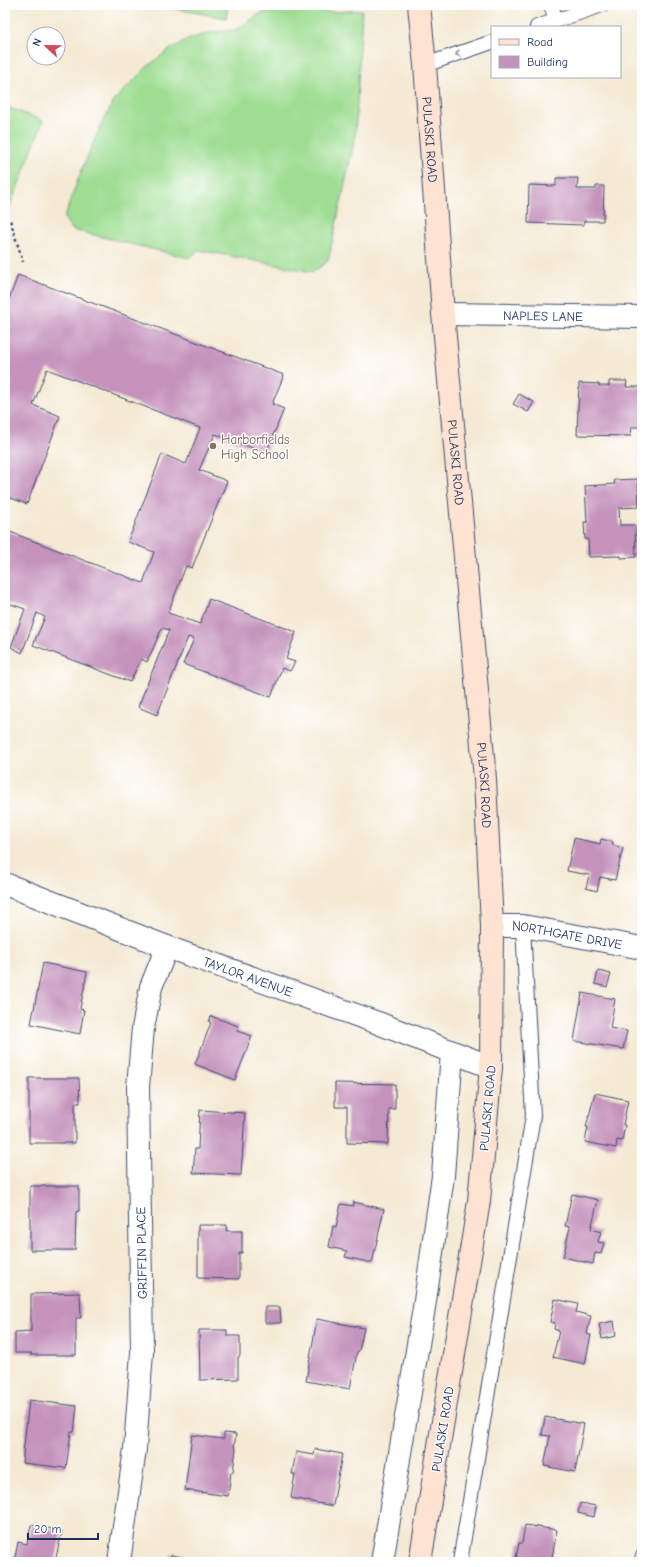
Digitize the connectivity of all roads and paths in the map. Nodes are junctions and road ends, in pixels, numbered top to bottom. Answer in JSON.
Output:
{"nodes":[{"id":1,"x":419,"y":5,"type":"edge"},
{"id":2,"x":552,"y":5,"type":"edge"},
{"id":3,"x":602,"y":5,"type":"edge"},
{"id":4,"x":556,"y":20,"type":"junction"},
{"id":5,"x":540,"y":26,"type":"edge"},
{"id":6,"x":491,"y":42,"type":"edge"},
{"id":7,"x":425,"y":65,"type":"junction"},
{"id":8,"x":5,"y":218,"type":"edge"},
{"id":9,"x":23,"y":262,"type":"dead end"},
{"id":10,"x":443,"y":314,"type":"junction"},
{"id":11,"x":642,"y":317,"type":"edge"},
{"id":12,"x":5,"y":884,"type":"edge"},
{"id":13,"x":492,"y":926,"type":"junction"},
{"id":14,"x":522,"y":926,"type":"junction"},
{"id":15,"x":167,"y":947,"type":"junction"},
{"id":16,"x":642,"y":948,"type":"edge"},
{"id":17,"x":452,"y":1052,"type":"junction"},
{"id":18,"x":491,"y":1067,"type":"junction"},
{"id":19,"x":119,"y":1562,"type":"edge"},
{"id":20,"x":382,"y":1562,"type":"edge"},
{"id":21,"x":420,"y":1562,"type":"edge"},
{"id":22,"x":460,"y":1562,"type":"edge"}],
"edges":[{"from":1,"to":7,"type":"main road","name":"PULASKI ROAD"},
{"from":2,"to":4,"type":"lane"},
{"from":3,"to":4,"type":"lane"},
{"from":4,"to":5,"type":"lane"},
{"from":6,"to":7,"type":"lane","one_way":true},
{"from":7,"to":10,"type":"main road","name":"PULASKI ROAD"},
{"from":8,"to":9,"type":"path"},
{"from":10,"to":11,"type":"street","name":"NAPLES LANE"},
{"from":10,"to":13,"type":"main road","name":"PULASKI ROAD"},
{"from":12,"to":15,"type":"street","name":"TAYLOR AVENUE"},
{"from":13,"to":14,"type":"street","name":"NORTHGATE DRIVE"},
{"from":13,"to":18,"type":"main road","name":"PULASKI ROAD"},
{"from":14,"to":16,"type":"street","name":"NORTHGATE DRIVE"},
{"from":14,"to":22,"type":"lane"},
{"from":15,"to":17,"type":"street","name":"TAYLOR AVENUE"},
{"from":15,"to":19,"type":"street","name":"GRIFFIN PLACE"},
{"from":17,"to":18,"type":"street","name":"TAYLOR AVENUE"},
{"from":17,"to":20,"type":"street"},
{"from":18,"to":21,"type":"main road","name":"PULASKI ROAD"}]}
